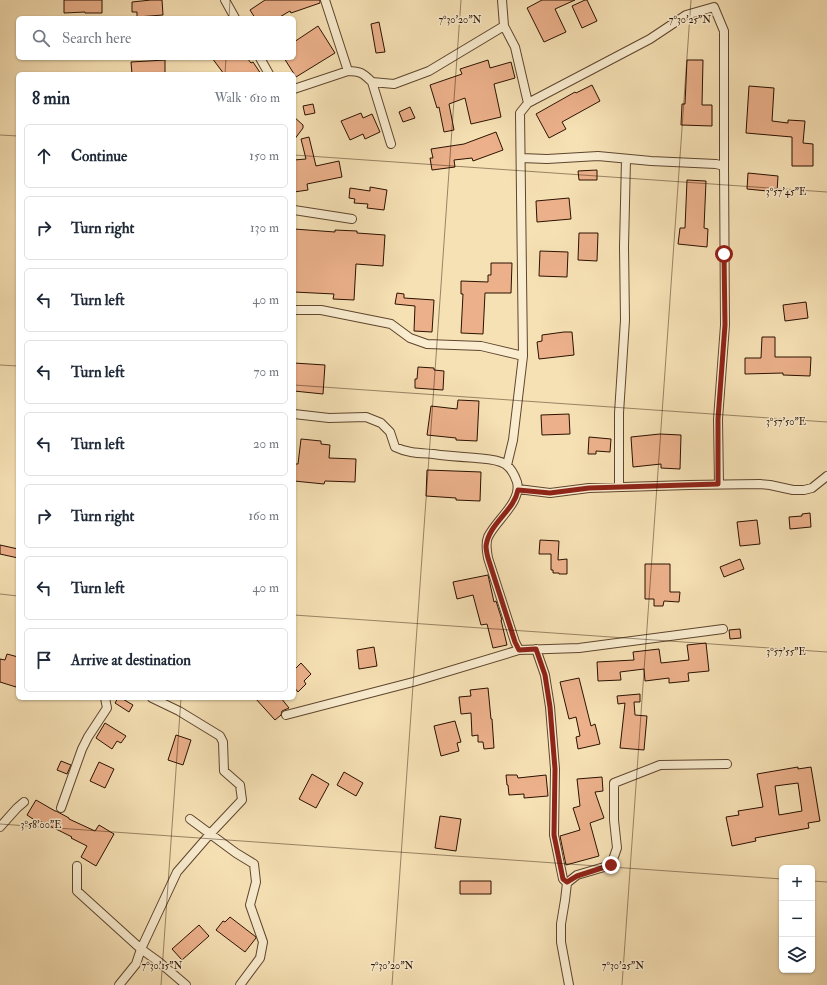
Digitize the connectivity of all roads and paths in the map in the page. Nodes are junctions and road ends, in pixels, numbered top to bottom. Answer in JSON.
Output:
{"nodes":[{"id":1,"x":225,"y":0,"type":"edge"},
{"id":2,"x":324,"y":0,"type":"edge"},
{"id":3,"x":502,"y":0,"type":"edge"},
{"id":4,"x":235,"y":16,"type":"edge"},
{"id":5,"x":504,"y":26,"type":"junction"},
{"id":6,"x":261,"y":60,"type":"edge"},
{"id":7,"x":348,"y":71,"type":"junction"},
{"id":8,"x":268,"y":72,"type":"edge"},
{"id":9,"x":372,"y":82,"type":"junction"},
{"id":10,"x":296,"y":88,"type":"edge"},
{"id":11,"x":528,"y":103,"type":"junction"},
{"id":12,"x":391,"y":144,"type":"dead end"},
{"id":13,"x":521,"y":158,"type":"junction"},
{"id":14,"x":626,"y":159,"type":"junction"},
{"id":15,"x":724,"y":166,"type":"junction"},
{"id":16,"x":296,"y":210,"type":"edge"},
{"id":17,"x":352,"y":219,"type":"dead end"},
{"id":18,"x":296,"y":310,"type":"edge"},
{"id":19,"x":523,"y":356,"type":"junction"},
{"id":20,"x":296,"y":414,"type":"edge"},
{"id":21,"x":507,"y":465,"type":"junction"},
{"id":22,"x":827,"y":476,"type":"edge"},
{"id":23,"x":718,"y":484,"type":"junction"},
{"id":24,"x":618,"y":487,"type":"junction"},
{"id":25,"x":518,"y":490,"type":"junction"},
{"id":26,"x":723,"y":629,"type":"dead end"},
{"id":27,"x":536,"y":649,"type":"junction"},
{"id":28,"x":519,"y":650,"type":"junction"},
{"id":29,"x":105,"y":700,"type":"edge"},
{"id":30,"x":156,"y":700,"type":"edge"},
{"id":31,"x":286,"y":715,"type":"dead end"},
{"id":32,"x":728,"y":764,"type":"dead end"},
{"id":33,"x":24,"y":802,"type":"dead end"},
{"id":34,"x":61,"y":808,"type":"dead end"},
{"id":35,"x":190,"y":819,"type":"dead end"},
{"id":36,"x":0,"y":827,"type":"edge"},
{"id":37,"x":210,"y":834,"type":"junction"},
{"id":38,"x":77,"y":866,"type":"dead end"},
{"id":39,"x":567,"y":882,"type":"junction"},
{"id":40,"x":141,"y":949,"type":"junction"},
{"id":41,"x":119,"y":985,"type":"edge"},
{"id":42,"x":186,"y":985,"type":"edge"},
{"id":43,"x":240,"y":985,"type":"edge"},
{"id":44,"x":569,"y":985,"type":"edge"}],
"edges":[{"from":1,"to":4,"type":"street"},
{"from":2,"to":7,"type":"street"},
{"from":3,"to":5,"type":"street"},
{"from":5,"to":9,"type":"street"},
{"from":5,"to":11,"type":"street"},
{"from":6,"to":8,"type":"street"},
{"from":7,"to":9,"type":"street"},
{"from":7,"to":10,"type":"street"},
{"from":9,"to":12,"type":"street"},
{"from":11,"to":13,"type":"street"},
{"from":11,"to":15,"type":"street"},
{"from":13,"to":14,"type":"street"},
{"from":13,"to":19,"type":"street"},
{"from":14,"to":15,"type":"street"},
{"from":14,"to":24,"type":"street"},
{"from":15,"to":23,"type":"street"},
{"from":16,"to":17,"type":"street"},
{"from":18,"to":19,"type":"street"},
{"from":19,"to":21,"type":"street"},
{"from":20,"to":21,"type":"street"},
{"from":21,"to":25,"type":"street"},
{"from":22,"to":23,"type":"street"},
{"from":23,"to":24,"type":"street"},
{"from":24,"to":25,"type":"street"},
{"from":25,"to":28,"type":"street"},
{"from":26,"to":27,"type":"street"},
{"from":27,"to":28,"type":"street"},
{"from":27,"to":39,"type":"street"},
{"from":28,"to":31,"type":"street"},
{"from":29,"to":34,"type":"street"},
{"from":30,"to":37,"type":"street"},
{"from":32,"to":39,"type":"street"},
{"from":33,"to":36,"type":"street"},
{"from":35,"to":37,"type":"street"},
{"from":37,"to":40,"type":"street"},
{"from":37,"to":43,"type":"street"},
{"from":38,"to":40,"type":"street"},
{"from":39,"to":44,"type":"street"},
{"from":40,"to":41,"type":"street"},
{"from":40,"to":42,"type":"street"}]}
